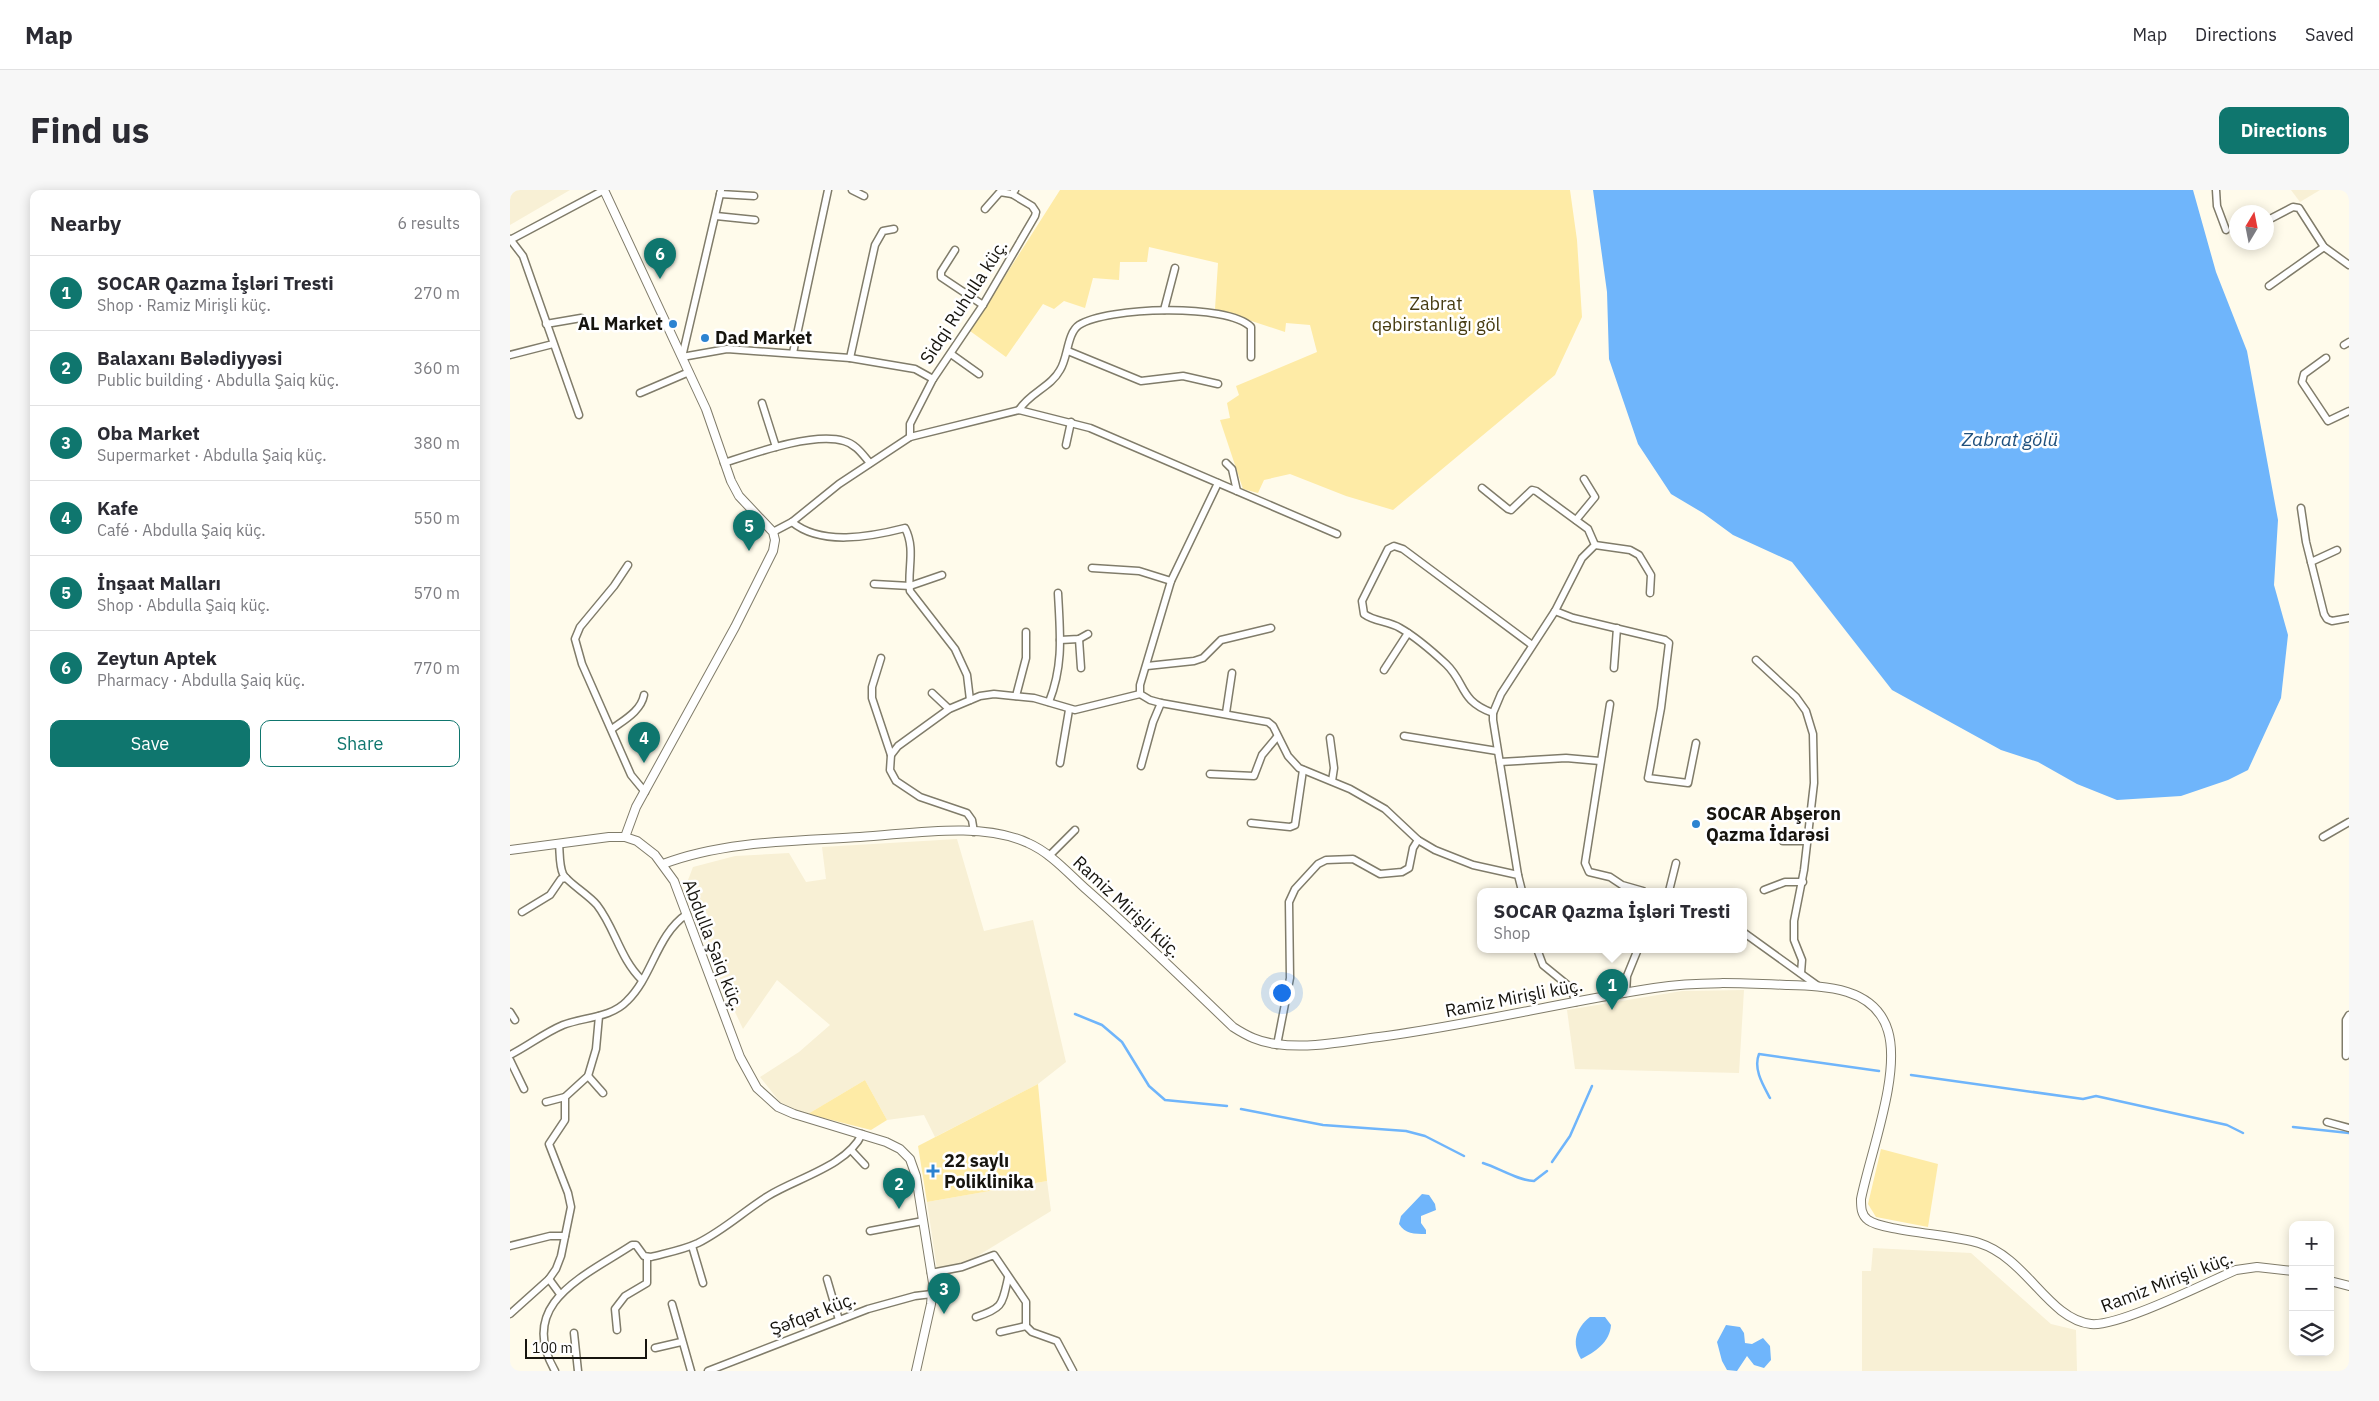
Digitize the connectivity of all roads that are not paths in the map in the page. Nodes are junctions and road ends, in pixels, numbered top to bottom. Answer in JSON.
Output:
{"nodes":[{"id":1,"x":604,"y":190,"type":"edge"},
{"id":2,"x":828,"y":190,"type":"edge"},
{"id":3,"x":852,"y":190,"type":"edge"},
{"id":4,"x":2216,"y":190,"type":"edge"},
{"id":5,"x":721,"y":192,"type":"edge"},
{"id":6,"x":1013,"y":192,"type":"edge"},
{"id":7,"x":754,"y":196,"type":"dead end"},
{"id":8,"x":864,"y":196,"type":"dead end"},
{"id":9,"x":985,"y":209,"type":"dead end"},
{"id":10,"x":716,"y":216,"type":"junction"},
{"id":11,"x":2274,"y":217,"type":"edge"},
{"id":12,"x":755,"y":220,"type":"dead end"},
{"id":13,"x":894,"y":229,"type":"dead end"},
{"id":14,"x":2226,"y":230,"type":"dead end"},
{"id":15,"x":510,"y":239,"type":"edge"},
{"id":16,"x":2324,"y":247,"type":"junction"},
{"id":17,"x":955,"y":250,"type":"dead end"},
{"id":18,"x":2349,"y":265,"type":"edge"},
{"id":19,"x":1175,"y":268,"type":"dead end"},
{"id":20,"x":2269,"y":286,"type":"dead end"},
{"id":21,"x":983,"y":305,"type":"junction"},
{"id":22,"x":1164,"y":310,"type":"junction"},
{"id":23,"x":581,"y":318,"type":"dead end"},
{"id":24,"x":546,"y":324,"type":"junction"},
{"id":25,"x":553,"y":344,"type":"junction"},
{"id":26,"x":1068,"y":351,"type":"junction"},
{"id":27,"x":793,"y":353,"type":"junction"},
{"id":28,"x":951,"y":354,"type":"junction"},
{"id":29,"x":510,"y":355,"type":"edge"},
{"id":30,"x":682,"y":357,"type":"junction"},
{"id":31,"x":1251,"y":357,"type":"dead end"},
{"id":32,"x":850,"y":358,"type":"junction"},
{"id":33,"x":2326,"y":358,"type":"dead end"},
{"id":34,"x":689,"y":372,"type":"junction"},
{"id":35,"x":979,"y":374,"type":"dead end"},
{"id":36,"x":933,"y":379,"type":"junction"},
{"id":37,"x":1218,"y":384,"type":"dead end"},
{"id":38,"x":640,"y":393,"type":"dead end"},
{"id":39,"x":762,"y":402,"type":"dead end"},
{"id":40,"x":1019,"y":410,"type":"junction"},
{"id":41,"x":2349,"y":411,"type":"edge"},
{"id":42,"x":578,"y":415,"type":"dead end"},
{"id":43,"x":1070,"y":422,"type":"junction"},
{"id":44,"x":910,"y":437,"type":"junction"},
{"id":45,"x":1066,"y":445,"type":"dead end"},
{"id":46,"x":776,"y":447,"type":"junction"},
{"id":47,"x":724,"y":463,"type":"junction"},
{"id":48,"x":1226,"y":463,"type":"dead end"},
{"id":49,"x":870,"y":464,"type":"junction"},
{"id":50,"x":1584,"y":479,"type":"dead end"},
{"id":51,"x":1218,"y":483,"type":"junction"},
{"id":52,"x":1482,"y":488,"type":"dead end"},
{"id":53,"x":1237,"y":491,"type":"junction"},
{"id":54,"x":2301,"y":508,"type":"dead end"},
{"id":55,"x":1576,"y":520,"type":"junction"},
{"id":56,"x":792,"y":522,"type":"junction"},
{"id":57,"x":774,"y":532,"type":"junction"},
{"id":58,"x":1337,"y":534,"type":"dead end"},
{"id":59,"x":1596,"y":545,"type":"junction"},
{"id":60,"x":2336,"y":550,"type":"dead end"},
{"id":61,"x":2311,"y":562,"type":"junction"},
{"id":62,"x":628,"y":565,"type":"dead end"},
{"id":63,"x":1092,"y":568,"type":"dead end"},
{"id":64,"x":942,"y":575,"type":"dead end"},
{"id":65,"x":1171,"y":581,"type":"junction"},
{"id":66,"x":874,"y":584,"type":"dead end"},
{"id":67,"x":910,"y":586,"type":"junction"},
{"id":68,"x":1058,"y":593,"type":"dead end"},
{"id":69,"x":1650,"y":593,"type":"dead end"},
{"id":70,"x":1555,"y":611,"type":"junction"},
{"id":71,"x":2349,"y":618,"type":"edge"},
{"id":72,"x":1271,"y":628,"type":"dead end"},
{"id":73,"x":1617,"y":628,"type":"junction"},
{"id":74,"x":1026,"y":632,"type":"dead end"},
{"id":75,"x":1408,"y":633,"type":"junction"},
{"id":76,"x":1088,"y":634,"type":"dead end"},
{"id":77,"x":1079,"y":639,"type":"junction"},
{"id":78,"x":1060,"y":640,"type":"junction"},
{"id":79,"x":1532,"y":645,"type":"junction"},
{"id":80,"x":881,"y":658,"type":"dead end"},
{"id":81,"x":1756,"y":660,"type":"dead end"},
{"id":82,"x":1147,"y":666,"type":"junction"},
{"id":83,"x":1082,"y":668,"type":"dead end"},
{"id":84,"x":1614,"y":668,"type":"dead end"},
{"id":85,"x":1384,"y":670,"type":"dead end"},
{"id":86,"x":1232,"y":673,"type":"dead end"},
{"id":87,"x":932,"y":693,"type":"dead end"},
{"id":88,"x":1140,"y":694,"type":"junction"},
{"id":89,"x":644,"y":695,"type":"dead end"},
{"id":90,"x":1016,"y":696,"type":"junction"},
{"id":91,"x":970,"y":700,"type":"junction"},
{"id":92,"x":1049,"y":702,"type":"junction"},
{"id":93,"x":1161,"y":703,"type":"junction"},
{"id":94,"x":1610,"y":704,"type":"dead end"},
{"id":95,"x":948,"y":709,"type":"junction"},
{"id":96,"x":1069,"y":710,"type":"junction"},
{"id":97,"x":1493,"y":713,"type":"junction"},
{"id":98,"x":1226,"y":714,"type":"junction"},
{"id":99,"x":612,"y":729,"type":"junction"},
{"id":100,"x":1404,"y":736,"type":"dead end"},
{"id":101,"x":1277,"y":737,"type":"junction"},
{"id":102,"x":1330,"y":738,"type":"dead end"},
{"id":103,"x":1696,"y":743,"type":"dead end"},
{"id":104,"x":1497,"y":751,"type":"junction"},
{"id":105,"x":891,"y":755,"type":"junction"},
{"id":106,"x":1600,"y":761,"type":"junction"},
{"id":107,"x":1500,"y":762,"type":"junction"},
{"id":108,"x":1060,"y":763,"type":"dead end"},
{"id":109,"x":1141,"y":766,"type":"dead end"},
{"id":110,"x":1303,"y":770,"type":"junction"},
{"id":111,"x":1210,"y":774,"type":"dead end"},
{"id":112,"x":1332,"y":781,"type":"junction"},
{"id":113,"x":644,"y":792,"type":"junction"},
{"id":114,"x":2349,"y":822,"type":"edge"},
{"id":115,"x":1251,"y":823,"type":"dead end"},
{"id":116,"x":1075,"y":830,"type":"dead end"},
{"id":117,"x":974,"y":832,"type":"junction"},
{"id":118,"x":626,"y":837,"type":"junction"},
{"id":119,"x":2323,"y":837,"type":"dead end"},
{"id":120,"x":1418,"y":840,"type":"junction"},
{"id":121,"x":1784,"y":841,"type":"dead end"},
{"id":122,"x":1807,"y":841,"type":"junction"},
{"id":123,"x":558,"y":844,"type":"junction"},
{"id":124,"x":510,"y":850,"type":"edge"},
{"id":125,"x":1049,"y":856,"type":"junction"},
{"id":126,"x":1676,"y":862,"type":"dead end"},
{"id":127,"x":663,"y":864,"type":"junction"},
{"id":128,"x":1518,"y":875,"type":"junction"},
{"id":129,"x":566,"y":878,"type":"junction"},
{"id":130,"x":1803,"y":882,"type":"junction"},
{"id":131,"x":1521,"y":888,"type":"edge"},
{"id":132,"x":1630,"y":888,"type":"edge"},
{"id":133,"x":1670,"y":888,"type":"edge"},
{"id":134,"x":1764,"y":890,"type":"dead end"},
{"id":135,"x":522,"y":912,"type":"dead end"},
{"id":136,"x":688,"y":914,"type":"junction"},
{"id":137,"x":1747,"y":935,"type":"edge"},
{"id":138,"x":1538,"y":953,"type":"edge"},
{"id":139,"x":1637,"y":953,"type":"edge"},
{"id":140,"x":1801,"y":973,"type":"junction"},
{"id":141,"x":642,"y":980,"type":"junction"},
{"id":142,"x":1818,"y":986,"type":"junction"},
{"id":143,"x":1626,"y":993,"type":"junction"},
{"id":144,"x":1576,"y":1002,"type":"junction"},
{"id":145,"x":510,"y":1012,"type":"edge"},
{"id":146,"x":2349,"y":1015,"type":"edge"},
{"id":147,"x":599,"y":1016,"type":"junction"},
{"id":148,"x":515,"y":1020,"type":"dead end"},
{"id":149,"x":1277,"y":1044,"type":"junction"},
{"id":150,"x":510,"y":1055,"type":"edge"},
{"id":151,"x":2346,"y":1056,"type":"dead end"},
{"id":152,"x":510,"y":1060,"type":"edge"},
{"id":153,"x":588,"y":1076,"type":"junction"},
{"id":154,"x":524,"y":1089,"type":"dead end"},
{"id":155,"x":603,"y":1093,"type":"dead end"},
{"id":156,"x":566,"y":1097,"type":"junction"},
{"id":157,"x":546,"y":1102,"type":"dead end"},
{"id":158,"x":2327,"y":1122,"type":"dead end"},
{"id":159,"x":2349,"y":1128,"type":"edge"},
{"id":160,"x":862,"y":1134,"type":"junction"},
{"id":161,"x":851,"y":1150,"type":"junction"},
{"id":162,"x":865,"y":1165,"type":"dead end"},
{"id":163,"x":923,"y":1221,"type":"junction"},
{"id":164,"x":870,"y":1231,"type":"dead end"},
{"id":165,"x":565,"y":1236,"type":"junction"},
{"id":166,"x":510,"y":1246,"type":"edge"},
{"id":167,"x":692,"y":1246,"type":"junction"},
{"id":168,"x":647,"y":1257,"type":"junction"},
{"id":169,"x":2289,"y":1271,"type":"edge"},
{"id":170,"x":932,"y":1273,"type":"junction"},
{"id":171,"x":1008,"y":1278,"type":"junction"},
{"id":172,"x":549,"y":1279,"type":"junction"},
{"id":173,"x":827,"y":1279,"type":"dead end"},
{"id":174,"x":2334,"y":1282,"type":"edge"},
{"id":175,"x":702,"y":1283,"type":"dead end"},
{"id":176,"x":2349,"y":1286,"type":"edge"},
{"id":177,"x":560,"y":1294,"type":"junction"},
{"id":178,"x":932,"y":1294,"type":"junction"},
{"id":179,"x":672,"y":1304,"type":"dead end"},
{"id":180,"x":510,"y":1314,"type":"edge"},
{"id":181,"x":976,"y":1317,"type":"dead end"},
{"id":182,"x":839,"y":1320,"type":"junction"},
{"id":183,"x":1026,"y":1326,"type":"junction"},
{"id":184,"x":617,"y":1330,"type":"dead end"},
{"id":185,"x":1000,"y":1332,"type":"dead end"},
{"id":186,"x":574,"y":1333,"type":"dead end"},
{"id":187,"x":681,"y":1342,"type":"junction"},
{"id":188,"x":655,"y":1348,"type":"dead end"},
{"id":189,"x":555,"y":1371,"type":"edge"},
{"id":190,"x":578,"y":1371,"type":"edge"},
{"id":191,"x":690,"y":1371,"type":"edge"},
{"id":192,"x":708,"y":1371,"type":"edge"},
{"id":193,"x":916,"y":1371,"type":"edge"},
{"id":194,"x":1073,"y":1371,"type":"edge"}],
"edges":[{"from":1,"to":15,"type":"street"},
{"from":1,"to":30,"type":"street"},
{"from":2,"to":27,"type":"street"},
{"from":3,"to":8,"type":"street"},
{"from":4,"to":14,"type":"street"},
{"from":5,"to":7,"type":"street"},
{"from":5,"to":10,"type":"street"},
{"from":6,"to":9,"type":"street","name":"Sidqi Ruhulla küç."},
{"from":6,"to":21,"type":"street","name":"Sidqi Ruhulla küç."},
{"from":10,"to":12,"type":"street"},
{"from":10,"to":30,"type":"street"},
{"from":11,"to":16,"type":"street"},
{"from":13,"to":32,"type":"street"},
{"from":15,"to":24,"type":"street"},
{"from":16,"to":18,"type":"street"},
{"from":16,"to":20,"type":"street"},
{"from":17,"to":21,"type":"street"},
{"from":19,"to":22,"type":"street"},
{"from":21,"to":28,"type":"street","name":"Sidqi Ruhulla küç."},
{"from":22,"to":26,"type":"street"},
{"from":22,"to":31,"type":"street"},
{"from":23,"to":24,"type":"street"},
{"from":24,"to":25,"type":"street"},
{"from":25,"to":29,"type":"street"},
{"from":25,"to":42,"type":"street"},
{"from":26,"to":37,"type":"street"},
{"from":26,"to":40,"type":"street"},
{"from":27,"to":30,"type":"street"},
{"from":27,"to":32,"type":"street"},
{"from":28,"to":35,"type":"street"},
{"from":28,"to":36,"type":"street","name":"Sidqi Ruhulla küç."},
{"from":30,"to":34,"type":"street"},
{"from":32,"to":36,"type":"street"},
{"from":33,"to":41,"type":"street"},
{"from":34,"to":38,"type":"street"},
{"from":34,"to":47,"type":"street"},
{"from":36,"to":44,"type":"street","name":"Sidqi Ruhulla küç."},
{"from":39,"to":46,"type":"street"},
{"from":40,"to":43,"type":"street"},
{"from":40,"to":44,"type":"street"},
{"from":43,"to":45,"type":"street"},
{"from":43,"to":51,"type":"street"},
{"from":44,"to":49,"type":"street"},
{"from":46,"to":47,"type":"street"},
{"from":46,"to":49,"type":"street"},
{"from":47,"to":57,"type":"street"},
{"from":48,"to":53,"type":"street"},
{"from":49,"to":56,"type":"street"},
{"from":50,"to":55,"type":"street"},
{"from":51,"to":53,"type":"street"},
{"from":51,"to":65,"type":"street"},
{"from":52,"to":55,"type":"street"},
{"from":53,"to":58,"type":"street"},
{"from":54,"to":61,"type":"street"},
{"from":55,"to":59,"type":"street"},
{"from":56,"to":57,"type":"street"},
{"from":56,"to":67,"type":"street"},
{"from":57,"to":113,"type":"street"},
{"from":59,"to":69,"type":"street"},
{"from":59,"to":70,"type":"street"},
{"from":60,"to":61,"type":"street"},
{"from":61,"to":71,"type":"street"},
{"from":62,"to":99,"type":"street"},
{"from":63,"to":65,"type":"street"},
{"from":64,"to":67,"type":"street"},
{"from":65,"to":82,"type":"street"},
{"from":66,"to":67,"type":"street"},
{"from":67,"to":91,"type":"street"},
{"from":68,"to":78,"type":"street"},
{"from":70,"to":73,"type":"street"},
{"from":70,"to":79,"type":"street"},
{"from":72,"to":82,"type":"street"},
{"from":73,"to":84,"type":"street"},
{"from":73,"to":103,"type":"street"},
{"from":74,"to":90,"type":"street"},
{"from":75,"to":79,"type":"street"},
{"from":75,"to":85,"type":"street"},
{"from":75,"to":97,"type":"street"},
{"from":76,"to":77,"type":"street"},
{"from":77,"to":78,"type":"street"},
{"from":77,"to":83,"type":"street"},
{"from":78,"to":92,"type":"street"},
{"from":79,"to":97,"type":"street"},
{"from":80,"to":105,"type":"street"},
{"from":81,"to":122,"type":"street"},
{"from":82,"to":88,"type":"street"},
{"from":86,"to":98,"type":"street"},
{"from":87,"to":95,"type":"street"},
{"from":88,"to":93,"type":"street"},
{"from":88,"to":96,"type":"street"},
{"from":89,"to":99,"type":"street"},
{"from":90,"to":91,"type":"street"},
{"from":90,"to":92,"type":"street"},
{"from":91,"to":95,"type":"street"},
{"from":92,"to":96,"type":"street"},
{"from":93,"to":98,"type":"street"},
{"from":93,"to":109,"type":"street"},
{"from":94,"to":106,"type":"street"},
{"from":95,"to":105,"type":"street"},
{"from":96,"to":108,"type":"street"},
{"from":97,"to":104,"type":"street"},
{"from":98,"to":101,"type":"street"},
{"from":99,"to":113,"type":"street"},
{"from":100,"to":104,"type":"street"},
{"from":101,"to":110,"type":"street"},
{"from":101,"to":111,"type":"street"},
{"from":102,"to":112,"type":"street"},
{"from":104,"to":107,"type":"street"},
{"from":105,"to":117,"type":"street"},
{"from":106,"to":107,"type":"street"},
{"from":106,"to":132,"type":"street"},
{"from":107,"to":128,"type":"street"},
{"from":110,"to":112,"type":"street"},
{"from":110,"to":115,"type":"street"},
{"from":112,"to":120,"type":"street"},
{"from":113,"to":118,"type":"street"},
{"from":114,"to":119,"type":"street"},
{"from":116,"to":125,"type":"street"},
{"from":117,"to":125,"type":"street","name":"Ramiz Mirişli küç."},
{"from":117,"to":127,"type":"street","name":"Ramiz Mirişli küç."},
{"from":118,"to":123,"type":"street"},
{"from":118,"to":127,"type":"street","name":"Abdulla Şaiq küç."},
{"from":120,"to":128,"type":"street"},
{"from":120,"to":149,"type":"street"},
{"from":121,"to":122,"type":"street"},
{"from":122,"to":130,"type":"street"},
{"from":123,"to":124,"type":"street"},
{"from":123,"to":129,"type":"street"},
{"from":125,"to":149,"type":"street","name":"Ramiz Mirişli küç."},
{"from":126,"to":133,"type":"street"},
{"from":127,"to":136,"type":"street","name":"Abdulla Şaiq küç."},
{"from":128,"to":131,"type":"street"},
{"from":129,"to":135,"type":"street"},
{"from":129,"to":141,"type":"street"},
{"from":130,"to":134,"type":"street"},
{"from":130,"to":140,"type":"street"},
{"from":136,"to":141,"type":"street"},
{"from":136,"to":160,"type":"street","name":"Abdulla Şaiq küç."},
{"from":137,"to":140,"type":"street"},
{"from":138,"to":144,"type":"street"},
{"from":139,"to":143,"type":"street"},
{"from":140,"to":142,"type":"street"},
{"from":141,"to":147,"type":"street"},
{"from":142,"to":143,"type":"street","name":"Ramiz Mirişli küç."},
{"from":142,"to":169,"type":"street","name":"Ramiz Mirişli küç."},
{"from":143,"to":144,"type":"street","name":"Ramiz Mirişli küç."},
{"from":144,"to":149,"type":"street","name":"Ramiz Mirişli küç."},
{"from":145,"to":148,"type":"street"},
{"from":146,"to":151,"type":"street"},
{"from":147,"to":150,"type":"street"},
{"from":147,"to":153,"type":"street"},
{"from":152,"to":154,"type":"street"},
{"from":153,"to":155,"type":"street"},
{"from":153,"to":156,"type":"street"},
{"from":156,"to":157,"type":"street"},
{"from":156,"to":165,"type":"street"},
{"from":158,"to":159,"type":"street"},
{"from":160,"to":161,"type":"street"},
{"from":160,"to":163,"type":"street","name":"Abdulla Şaiq küç."},
{"from":161,"to":162,"type":"street"},
{"from":161,"to":167,"type":"street"},
{"from":163,"to":164,"type":"street"},
{"from":163,"to":170,"type":"street","name":"Abdulla Şaiq küç."},
{"from":165,"to":166,"type":"street"},
{"from":165,"to":172,"type":"street"},
{"from":167,"to":168,"type":"street"},
{"from":167,"to":175,"type":"street"},
{"from":168,"to":177,"type":"street"},
{"from":168,"to":184,"type":"street"},
{"from":170,"to":171,"type":"street"},
{"from":170,"to":178,"type":"street","name":"Abdulla Şaiq küç."},
{"from":171,"to":181,"type":"street"},
{"from":171,"to":183,"type":"street"},
{"from":172,"to":177,"type":"street"},
{"from":172,"to":180,"type":"street"},
{"from":173,"to":182,"type":"street"},
{"from":174,"to":176,"type":"street"},
{"from":177,"to":189,"type":"street"},
{"from":178,"to":182,"type":"street","name":"Şəfqət küç."},
{"from":178,"to":193,"type":"street","name":"Abdulla Şaiq küç."},
{"from":179,"to":187,"type":"street"},
{"from":182,"to":192,"type":"street","name":"Şəfqət küç."},
{"from":183,"to":185,"type":"street"},
{"from":183,"to":194,"type":"street"},
{"from":186,"to":190,"type":"street"},
{"from":187,"to":188,"type":"street"},
{"from":187,"to":191,"type":"street"}]}
